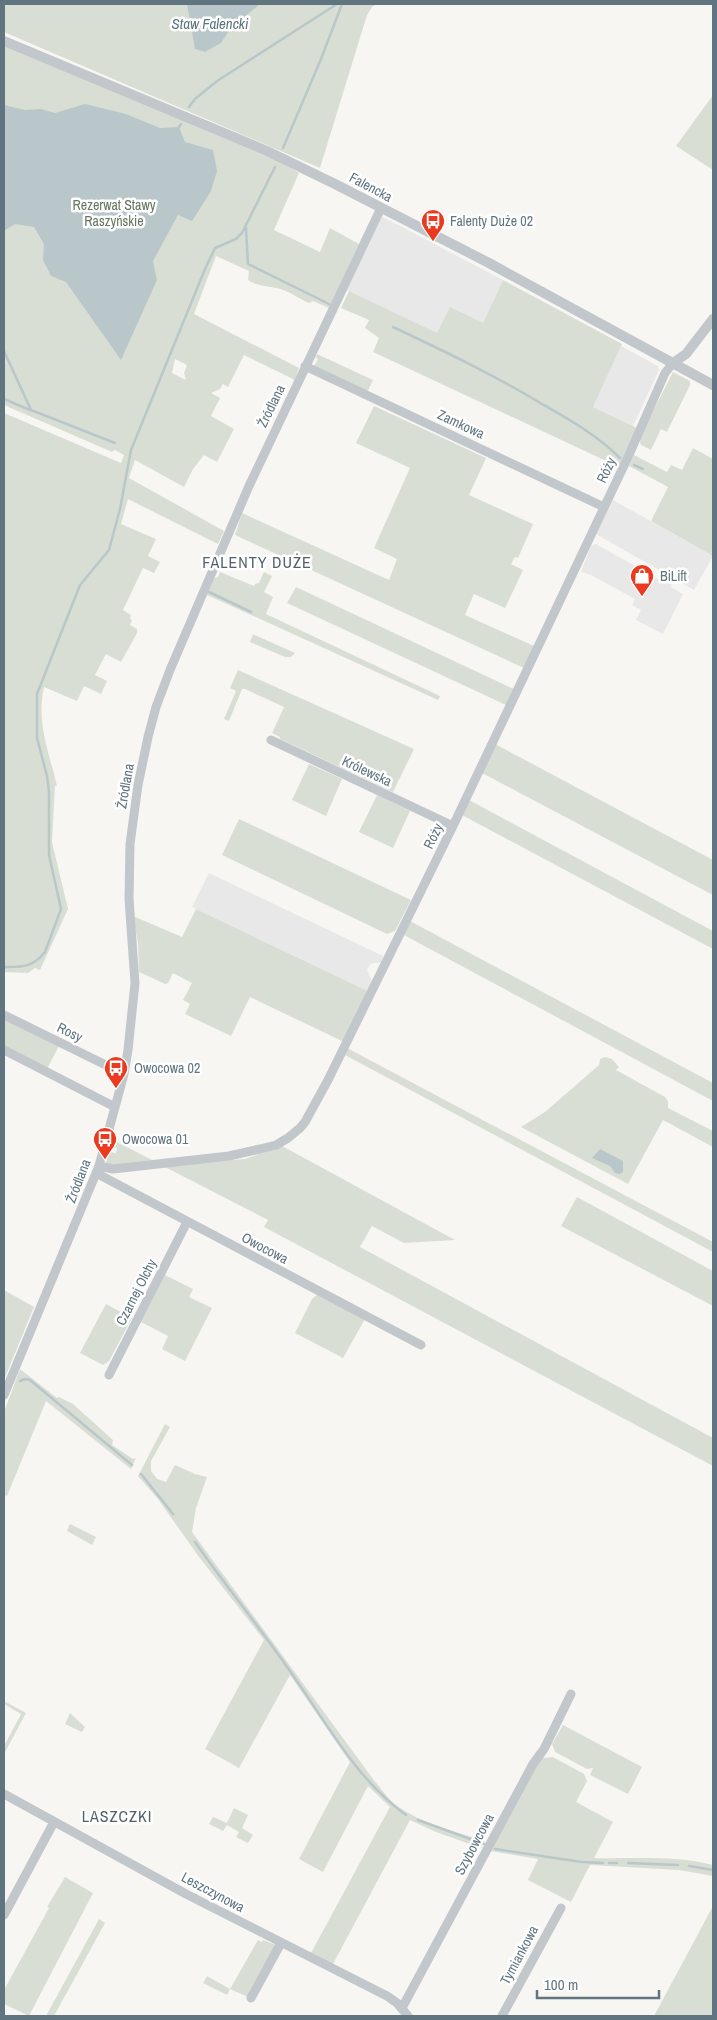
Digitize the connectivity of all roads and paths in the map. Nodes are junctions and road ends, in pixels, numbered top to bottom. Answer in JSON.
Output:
{"nodes":[{"id":1,"x":4,"y":41,"type":"edge"},
{"id":2,"x":381,"y":208,"type":"junction"},
{"id":3,"x":713,"y":319,"type":"edge"},
{"id":4,"x":673,"y":363,"type":"junction"},
{"id":5,"x":305,"y":366,"type":"junction"},
{"id":6,"x":713,"y":385,"type":"edge"},
{"id":7,"x":604,"y":507,"type":"junction"},
{"id":8,"x":270,"y":740,"type":"dead end"},
{"id":9,"x":453,"y":826,"type":"junction"},
{"id":10,"x":4,"y":1015,"type":"edge"},
{"id":11,"x":4,"y":1050,"type":"edge"},
{"id":12,"x":124,"y":1074,"type":"junction"},
{"id":13,"x":115,"y":1107,"type":"junction"},
{"id":14,"x":98,"y":1170,"type":"junction"},
{"id":15,"x":187,"y":1222,"type":"junction"},
{"id":16,"x":421,"y":1345,"type":"dead end"},
{"id":17,"x":109,"y":1375,"type":"dead end"},
{"id":18,"x":4,"y":1395,"type":"edge"},
{"id":19,"x":571,"y":1694,"type":"dead end"},
{"id":20,"x":4,"y":1794,"type":"edge"},
{"id":21,"x":54,"y":1822,"type":"junction"},
{"id":22,"x":561,"y":1908,"type":"dead end"},
{"id":23,"x":4,"y":1915,"type":"edge"},
{"id":24,"x":281,"y":1943,"type":"junction"},
{"id":25,"x":251,"y":1998,"type":"dead end"},
{"id":26,"x":402,"y":2008,"type":"junction"},
{"id":27,"x":408,"y":2016,"type":"edge"},
{"id":28,"x":502,"y":2016,"type":"edge"}],
"edges":[{"from":1,"to":2,"type":"street","name":"Falencka"},
{"from":2,"to":4,"type":"street","name":"Falencka"},
{"from":2,"to":5,"type":"street","name":"Źródlana"},
{"from":3,"to":4,"type":"street"},
{"from":4,"to":6,"type":"street","name":"Falencka"},
{"from":4,"to":7,"type":"street","name":"Róży"},
{"from":5,"to":7,"type":"street","name":"Zamkowa"},
{"from":5,"to":12,"type":"street","name":"Źródlana"},
{"from":7,"to":9,"type":"street","name":"Róży"},
{"from":8,"to":9,"type":"street","name":"Królewska"},
{"from":9,"to":14,"type":"street","name":"Róży"},
{"from":10,"to":12,"type":"street","name":"Rosy"},
{"from":11,"to":13,"type":"street"},
{"from":12,"to":13,"type":"street","name":"Źródlana"},
{"from":13,"to":14,"type":"street","name":"Źródlana"},
{"from":14,"to":15,"type":"street","name":"Owocowa"},
{"from":14,"to":18,"type":"street","name":"Źródlana"},
{"from":15,"to":16,"type":"street","name":"Owocowa"},
{"from":15,"to":17,"type":"street","name":"Czarnej Olchy"},
{"from":19,"to":26,"type":"street","name":"Szybowcowa"},
{"from":20,"to":21,"type":"street","name":"Leszczynowa"},
{"from":21,"to":23,"type":"street"},
{"from":21,"to":24,"type":"street","name":"Leszczynowa"},
{"from":22,"to":28,"type":"street","name":"Tymiankowa"},
{"from":24,"to":25,"type":"street"},
{"from":24,"to":26,"type":"street","name":"Leszczynowa"},
{"from":26,"to":27,"type":"street","name":"Leszczynowa"}]}
